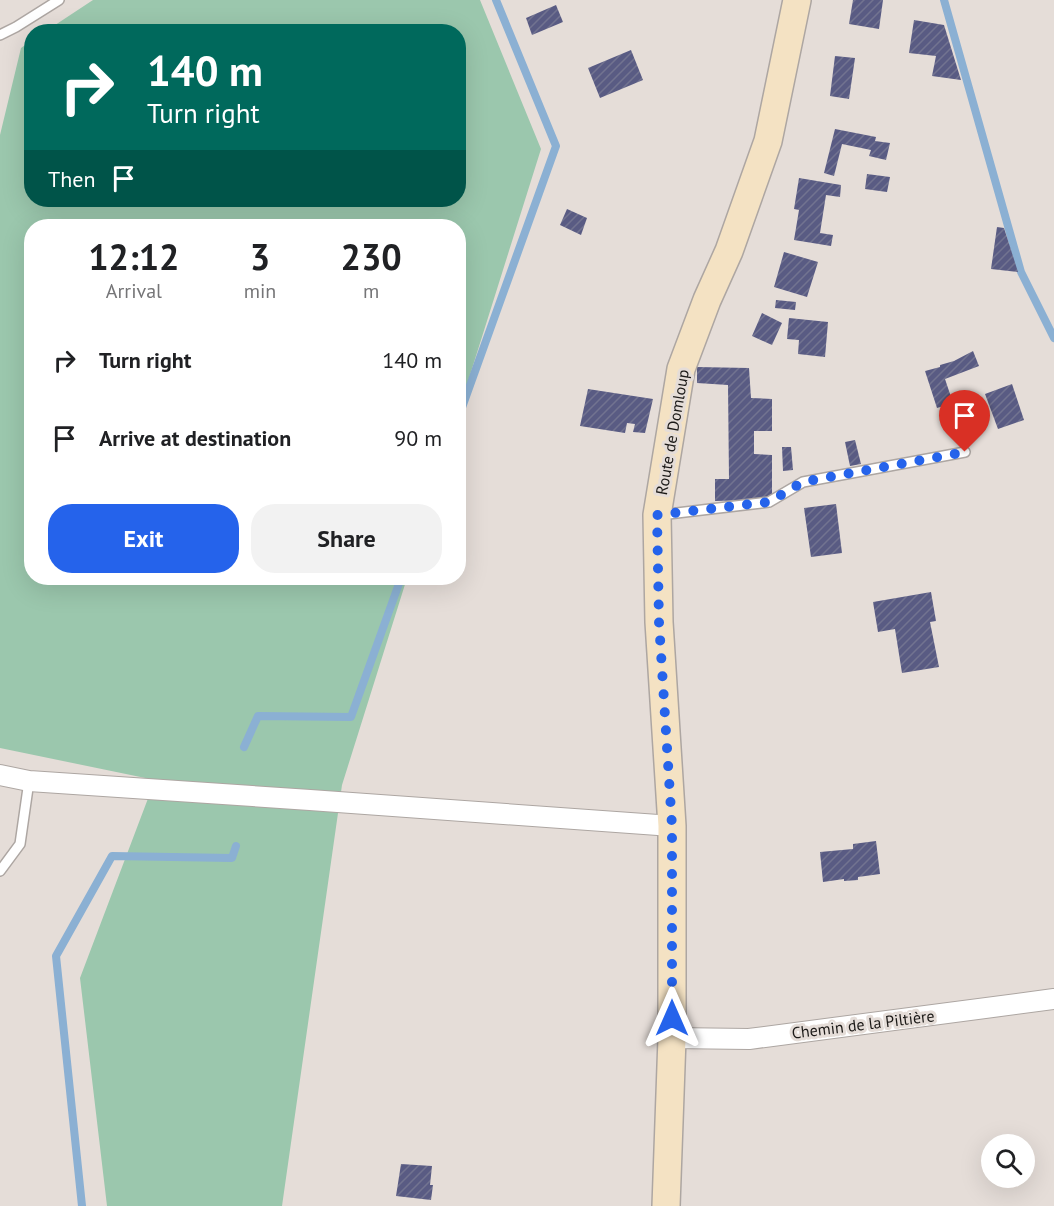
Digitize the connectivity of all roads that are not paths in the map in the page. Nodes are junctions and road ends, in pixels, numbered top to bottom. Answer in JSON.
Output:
{"nodes":[{"id":1,"x":59,"y":0,"type":"edge"},
{"id":2,"x":797,"y":0,"type":"edge"},
{"id":3,"x":0,"y":35,"type":"edge"},
{"id":4,"x":965,"y":452,"type":"dead end"},
{"id":5,"x":657,"y":515,"type":"junction"},
{"id":6,"x":0,"y":775,"type":"edge"},
{"id":7,"x":29,"y":781,"type":"junction"},
{"id":8,"x":672,"y":826,"type":"junction"},
{"id":9,"x":0,"y":871,"type":"edge"},
{"id":10,"x":1054,"y":999,"type":"edge"},
{"id":11,"x":672,"y":1038,"type":"junction"},
{"id":12,"x":666,"y":1206,"type":"edge"}],
"edges":[{"from":1,"to":3,"type":"lane"},
{"from":2,"to":5,"type":"street","name":"Route de Domloup"},
{"from":4,"to":5,"type":"lane"},
{"from":5,"to":8,"type":"street","name":"Route de Domloup"},
{"from":6,"to":7,"type":"street"},
{"from":7,"to":8,"type":"street"},
{"from":7,"to":9,"type":"lane"},
{"from":8,"to":11,"type":"street","name":"Route de Domloup"},
{"from":10,"to":11,"type":"street","name":"Chemin de la Piltière"},
{"from":11,"to":12,"type":"street","name":"Route de Domloup"}]}
